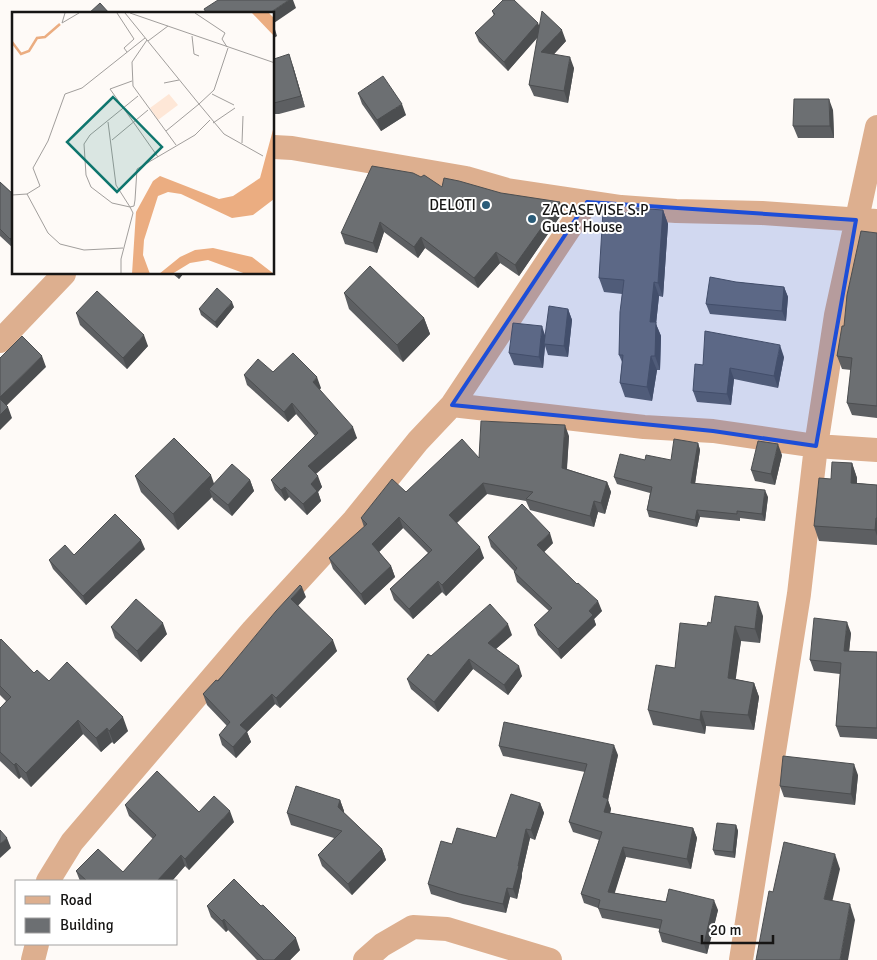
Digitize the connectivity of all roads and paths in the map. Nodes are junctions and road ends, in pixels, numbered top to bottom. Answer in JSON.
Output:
{"nodes":[{"id":1,"x":877,"y":126,"type":"edge"},
{"id":2,"x":275,"y":148,"type":"edge"},
{"id":3,"x":587,"y":202,"type":"junction"},
{"id":4,"x":866,"y":220,"type":"edge"},
{"id":5,"x":63,"y":275,"type":"edge"},
{"id":6,"x":0,"y":341,"type":"edge"},
{"id":7,"x":452,"y":405,"type":"junction"},
{"id":8,"x":816,"y":446,"type":"junction"},
{"id":9,"x":877,"y":450,"type":"edge"},
{"id":10,"x":49,"y":880,"type":"edge"},
{"id":11,"x":37,"y":945,"type":"edge"},
{"id":12,"x":33,"y":960,"type":"edge"},
{"id":13,"x":365,"y":960,"type":"edge"},
{"id":14,"x":550,"y":960,"type":"edge"},
{"id":15,"x":741,"y":960,"type":"edge"}],
"edges":[{"from":1,"to":4,"type":"street"},
{"from":2,"to":3,"type":"street"},
{"from":3,"to":4,"type":"street"},
{"from":3,"to":7,"type":"street"},
{"from":4,"to":8,"type":"street"},
{"from":5,"to":6,"type":"street"},
{"from":7,"to":8,"type":"street"},
{"from":7,"to":10,"type":"street"},
{"from":8,"to":9,"type":"street"},
{"from":8,"to":15,"type":"street"},
{"from":11,"to":12,"type":"street"},
{"from":13,"to":14,"type":"street"}]}
